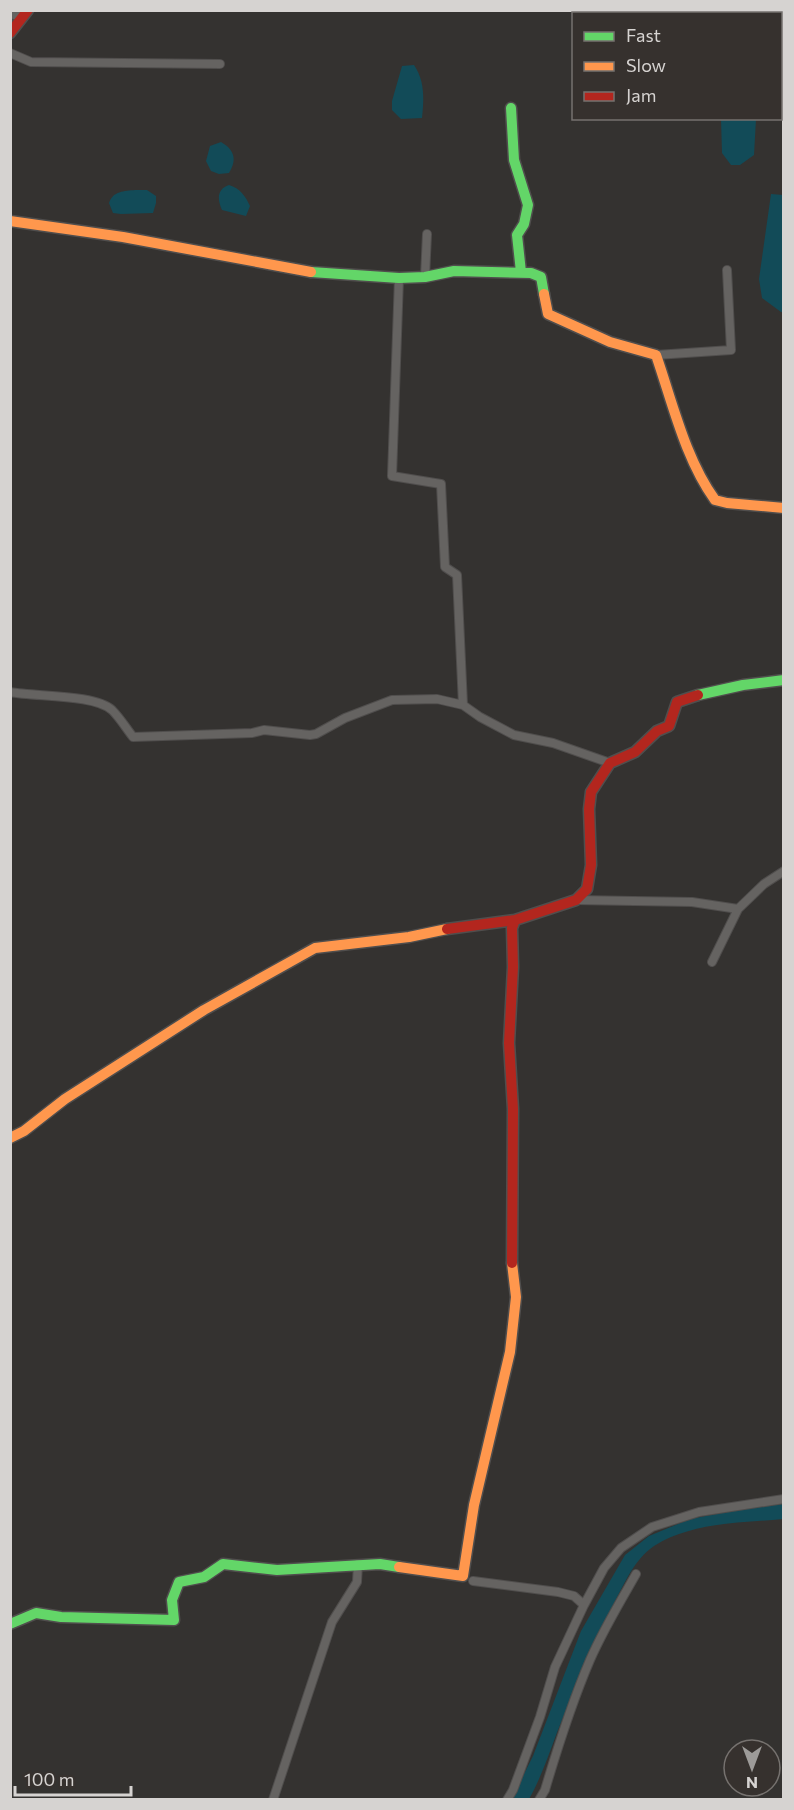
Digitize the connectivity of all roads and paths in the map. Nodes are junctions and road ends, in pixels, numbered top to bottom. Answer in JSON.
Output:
{"nodes":[{"id":1,"x":10,"y":14,"type":"edge"},
{"id":2,"x":26,"y":14,"type":"edge"},
{"id":3,"x":10,"y":33,"type":"edge"},
{"id":4,"x":10,"y":53,"type":"edge"},
{"id":5,"x":220,"y":64,"type":"dead end"},
{"id":6,"x":511,"y":108,"type":"dead end"},
{"id":7,"x":10,"y":221,"type":"edge"},
{"id":8,"x":427,"y":234,"type":"dead end"},
{"id":9,"x":727,"y":270,"type":"dead end"},
{"id":10,"x":521,"y":272,"type":"junction"},
{"id":11,"x":425,"y":277,"type":"junction"},
{"id":12,"x":399,"y":278,"type":"junction"},
{"id":13,"x":656,"y":355,"type":"junction"},
{"id":14,"x":783,"y":508,"type":"edge"},
{"id":15,"x":783,"y":680,"type":"edge"},
{"id":16,"x":10,"y":692,"type":"edge"},
{"id":17,"x":463,"y":705,"type":"junction"},
{"id":18,"x":610,"y":763,"type":"junction"},
{"id":19,"x":783,"y":871,"type":"edge"},
{"id":20,"x":576,"y":900,"type":"junction"},
{"id":21,"x":738,"y":909,"type":"junction"},
{"id":22,"x":515,"y":920,"type":"junction"},
{"id":23,"x":712,"y":962,"type":"dead end"},
{"id":24,"x":10,"y":1138,"type":"edge"},
{"id":25,"x":783,"y":1498,"type":"edge"},
{"id":26,"x":358,"y":1564,"type":"junction"},
{"id":27,"x":636,"y":1574,"type":"dead end"},
{"id":28,"x":473,"y":1581,"type":"dead end"},
{"id":29,"x":584,"y":1605,"type":"junction"},
{"id":30,"x":10,"y":1624,"type":"edge"},
{"id":31,"x":273,"y":1800,"type":"edge"},
{"id":32,"x":507,"y":1800,"type":"edge"},
{"id":33,"x":539,"y":1800,"type":"edge"}],
"edges":[{"from":1,"to":2,"type":"street"},
{"from":2,"to":3,"type":"main road"},
{"from":4,"to":5,"type":"street"},
{"from":6,"to":10,"type":"main road"},
{"from":7,"to":12,"type":"main road"},
{"from":8,"to":11,"type":"street"},
{"from":9,"to":13,"type":"street"},
{"from":10,"to":11,"type":"main road"},
{"from":10,"to":13,"type":"main road"},
{"from":11,"to":12,"type":"main road"},
{"from":12,"to":17,"type":"street"},
{"from":13,"to":14,"type":"main road"},
{"from":15,"to":18,"type":"main road"},
{"from":16,"to":17,"type":"street"},
{"from":17,"to":18,"type":"street"},
{"from":18,"to":20,"type":"main road"},
{"from":19,"to":21,"type":"street"},
{"from":20,"to":21,"type":"street"},
{"from":20,"to":22,"type":"main road"},
{"from":21,"to":23,"type":"street"},
{"from":22,"to":24,"type":"main road"},
{"from":22,"to":26,"type":"main road"},
{"from":25,"to":29,"type":"street"},
{"from":26,"to":30,"type":"main road"},
{"from":26,"to":31,"type":"street"},
{"from":27,"to":33,"type":"street"},
{"from":28,"to":29,"type":"street"},
{"from":29,"to":32,"type":"street"}]}
